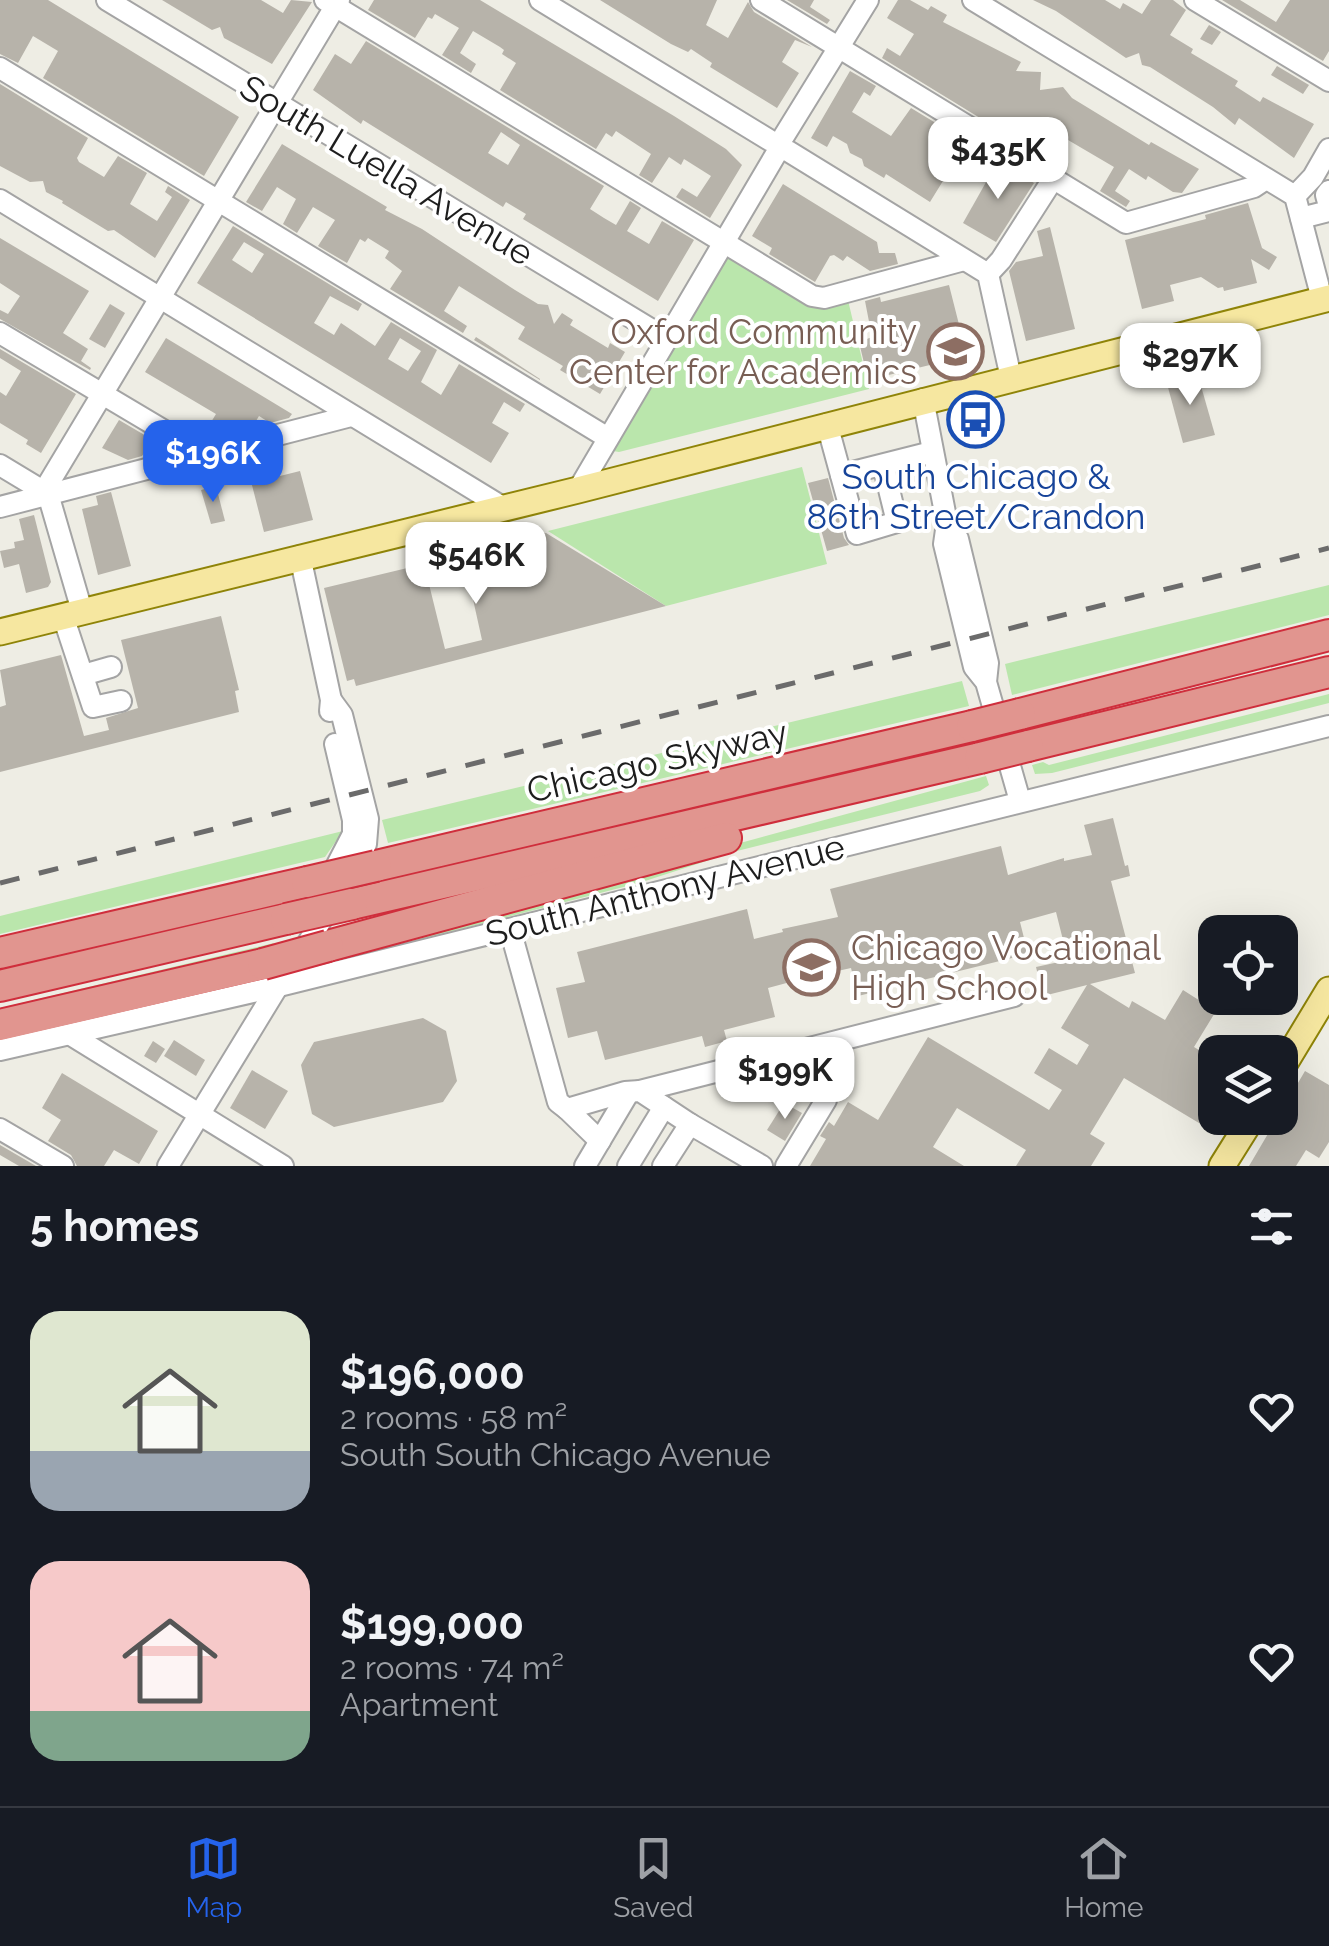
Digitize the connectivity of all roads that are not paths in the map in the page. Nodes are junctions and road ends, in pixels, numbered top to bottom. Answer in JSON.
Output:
{"nodes":[{"id":1,"x":107,"y":0,"type":"edge"},
{"id":2,"x":540,"y":0,"type":"edge"},
{"id":3,"x":761,"y":0,"type":"edge"},
{"id":4,"x":868,"y":0,"type":"edge"},
{"id":5,"x":973,"y":0,"type":"edge"},
{"id":6,"x":1195,"y":0,"type":"edge"},
{"id":7,"x":333,"y":2,"type":"edge"},
{"id":8,"x":839,"y":48,"type":"junction"},
{"id":9,"x":0,"y":68,"type":"edge"},
{"id":10,"x":1329,"y":82,"type":"edge"},
{"id":11,"x":277,"y":103,"type":"junction"},
{"id":12,"x":780,"y":146,"type":"junction"},
{"id":13,"x":1329,"y":150,"type":"edge"},
{"id":14,"x":1053,"y":179,"type":"junction"},
{"id":15,"x":1266,"y":179,"type":"junction"},
{"id":16,"x":1329,"y":191,"type":"edge"},
{"id":17,"x":1295,"y":196,"type":"junction"},
{"id":18,"x":0,"y":200,"type":"edge"},
{"id":19,"x":218,"y":201,"type":"junction"},
{"id":20,"x":1329,"y":208,"type":"edge"},
{"id":21,"x":1301,"y":218,"type":"junction"},
{"id":22,"x":724,"y":243,"type":"junction"},
{"id":23,"x":964,"y":260,"type":"junction"},
{"id":24,"x":988,"y":274,"type":"junction"},
{"id":25,"x":160,"y":298,"type":"junction"},
{"id":26,"x":1326,"y":298,"type":"edge"},
{"id":27,"x":0,"y":333,"type":"edge"},
{"id":28,"x":667,"y":340,"type":"junction"},
{"id":29,"x":1012,"y":378,"type":"junction"},
{"id":30,"x":102,"y":394,"type":"junction"},
{"id":31,"x":923,"y":399,"type":"junction"},
{"id":32,"x":351,"y":416,"type":"junction"},
{"id":33,"x":827,"y":424,"type":"junction"},
{"id":34,"x":608,"y":438,"type":"junction"},
{"id":35,"x":932,"y":452,"type":"junction"},
{"id":36,"x":205,"y":456,"type":"junction"},
{"id":37,"x":0,"y":465,"type":"edge"},
{"id":38,"x":882,"y":465,"type":"junction"},
{"id":39,"x":842,"y":475,"type":"junction"},
{"id":40,"x":578,"y":490,"type":"junction"},
{"id":41,"x":46,"y":492,"type":"junction"},
{"id":42,"x":0,"y":507,"type":"edge"},
{"id":43,"x":504,"y":508,"type":"junction"},
{"id":44,"x":300,"y":556,"type":"junction"},
{"id":45,"x":72,"y":614,"type":"junction"},
{"id":46,"x":0,"y":632,"type":"edge"},
{"id":47,"x":1329,"y":636,"type":"edge"},
{"id":48,"x":111,"y":667,"type":"dead end"},
{"id":49,"x":1329,"y":672,"type":"edge"},
{"id":50,"x":84,"y":675,"type":"junction"},
{"id":51,"x":121,"y":701,"type":"dead end"},
{"id":52,"x":1329,"y":726,"type":"edge"},
{"id":53,"x":908,"y":776,"type":"junction"},
{"id":54,"x":1020,"y":801,"type":"junction"},
{"id":55,"x":510,"y":928,"type":"junction"},
{"id":56,"x":0,"y":953,"type":"edge"},
{"id":57,"x":269,"y":976,"type":"junction"},
{"id":58,"x":0,"y":986,"type":"edge"},
{"id":59,"x":1014,"y":996,"type":"dead end"},
{"id":60,"x":1326,"y":1000,"type":"edge"},
{"id":61,"x":0,"y":1025,"type":"edge"},
{"id":62,"x":70,"y":1035,"type":"junction"},
{"id":63,"x":1298,"y":1043,"type":"edge"},
{"id":64,"x":812,"y":1048,"type":"junction"},
{"id":65,"x":0,"y":1050,"type":"edge"},
{"id":66,"x":634,"y":1092,"type":"junction"},
{"id":67,"x":664,"y":1107,"type":"junction"},
{"id":68,"x":567,"y":1109,"type":"junction"},
{"id":69,"x":199,"y":1114,"type":"junction"},
{"id":70,"x":690,"y":1124,"type":"junction"},
{"id":71,"x":0,"y":1128,"type":"edge"},
{"id":72,"x":1241,"y":1135,"type":"edge"},
{"id":73,"x":600,"y":1141,"type":"junction"},
{"id":74,"x":62,"y":1166,"type":"edge"},
{"id":75,"x":168,"y":1166,"type":"edge"},
{"id":76,"x":284,"y":1166,"type":"edge"},
{"id":77,"x":585,"y":1166,"type":"edge"},
{"id":78,"x":628,"y":1166,"type":"edge"},
{"id":79,"x":663,"y":1166,"type":"edge"},
{"id":80,"x":762,"y":1166,"type":"edge"},
{"id":81,"x":786,"y":1166,"type":"edge"},
{"id":82,"x":1222,"y":1166,"type":"edge"}],
"edges":[{"from":1,"to":11,"type":"street","name":"South Luella Avenue"},
{"from":2,"to":12,"type":"street"},
{"from":3,"to":8,"type":"street"},
{"from":4,"to":8,"type":"street"},
{"from":5,"to":15,"type":"street"},
{"from":6,"to":10,"type":"street"},
{"from":7,"to":11,"type":"street"},
{"from":7,"to":22,"type":"street"},
{"from":8,"to":12,"type":"street"},
{"from":8,"to":14,"type":"street"},
{"from":9,"to":19,"type":"street"},
{"from":11,"to":19,"type":"street"},
{"from":11,"to":28,"type":"street","name":"South Luella Avenue"},
{"from":12,"to":22,"type":"street"},
{"from":12,"to":23,"type":"street"},
{"from":13,"to":17,"type":"street"},
{"from":14,"to":15,"type":"street"},
{"from":14,"to":24,"type":"street"},
{"from":15,"to":17,"type":"street"},
{"from":16,"to":20,"type":"street"},
{"from":17,"to":21,"type":"street"},
{"from":18,"to":25,"type":"street"},
{"from":19,"to":25,"type":"street"},
{"from":19,"to":34,"type":"street"},
{"from":20,"to":21,"type":"street"},
{"from":21,"to":26,"type":"street"},
{"from":22,"to":23,"type":"street"},
{"from":22,"to":28,"type":"street"},
{"from":23,"to":24,"type":"street"},
{"from":24,"to":29,"type":"street"},
{"from":25,"to":30,"type":"street"},
{"from":25,"to":32,"type":"street"},
{"from":26,"to":29,"type":"main road"},
{"from":27,"to":30,"type":"street"},
{"from":28,"to":34,"type":"street"},
{"from":29,"to":31,"type":"main road"},
{"from":30,"to":36,"type":"street"},
{"from":30,"to":41,"type":"street"},
{"from":31,"to":33,"type":"main road"},
{"from":31,"to":35,"type":"street"},
{"from":32,"to":36,"type":"street"},
{"from":32,"to":43,"type":"street"},
{"from":33,"to":39,"type":"street"},
{"from":33,"to":40,"type":"main road"},
{"from":34,"to":40,"type":"street"},
{"from":35,"to":38,"type":"street"},
{"from":35,"to":54,"type":"street"},
{"from":36,"to":41,"type":"street"},
{"from":37,"to":41,"type":"street"},
{"from":38,"to":39,"type":"street"},
{"from":38,"to":39,"type":"street"},
{"from":40,"to":43,"type":"main road"},
{"from":41,"to":42,"type":"street"},
{"from":41,"to":45,"type":"street"},
{"from":43,"to":44,"type":"main road"},
{"from":44,"to":45,"type":"main road"},
{"from":44,"to":57,"type":"street"},
{"from":45,"to":46,"type":"main road"},
{"from":45,"to":50,"type":"street"},
{"from":47,"to":56,"type":"highway","name":"Chicago Skyway","bridge":true},
{"from":48,"to":50,"type":"street"},
{"from":49,"to":53,"type":"highway","name":"Chicago Skyway","bridge":true},
{"from":50,"to":51,"type":"street"},
{"from":52,"to":54,"type":"street","name":"South Anthony Avenue"},
{"from":53,"to":57,"type":"highway","bridge":true},
{"from":53,"to":58,"type":"highway","name":"Chicago Skyway","bridge":true},
{"from":54,"to":55,"type":"street","name":"South Anthony Avenue"},
{"from":55,"to":57,"type":"street","name":"South Anthony Avenue"},
{"from":55,"to":68,"type":"street"},
{"from":57,"to":61,"type":"highway"},
{"from":57,"to":62,"type":"street","name":"South Anthony Avenue"},
{"from":57,"to":69,"type":"street"},
{"from":59,"to":64,"type":"street"},
{"from":60,"to":63,"type":"main road"},
{"from":62,"to":65,"type":"street","name":"South Anthony Avenue"},
{"from":62,"to":69,"type":"street"},
{"from":64,"to":66,"type":"street"},
{"from":64,"to":81,"type":"street"},
{"from":66,"to":67,"type":"street"},
{"from":66,"to":68,"type":"street"},
{"from":66,"to":73,"type":"street"},
{"from":67,"to":70,"type":"street"},
{"from":67,"to":78,"type":"street"},
{"from":68,"to":73,"type":"street"},
{"from":69,"to":75,"type":"street"},
{"from":69,"to":76,"type":"street"},
{"from":70,"to":79,"type":"street"},
{"from":70,"to":80,"type":"street"},
{"from":71,"to":74,"type":"street"},
{"from":72,"to":82,"type":"main road"},
{"from":73,"to":77,"type":"street"}]}
